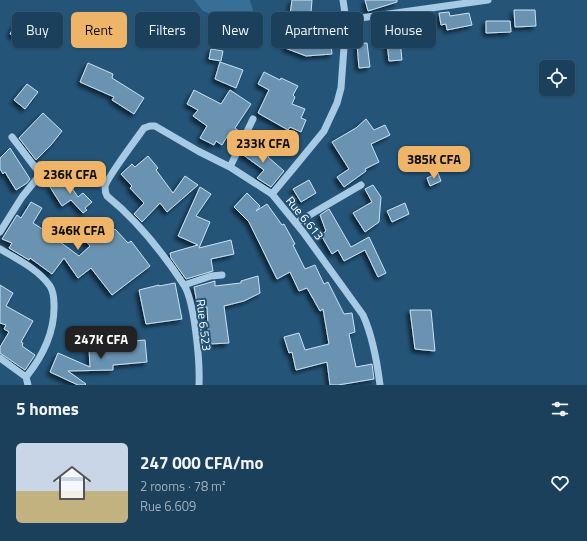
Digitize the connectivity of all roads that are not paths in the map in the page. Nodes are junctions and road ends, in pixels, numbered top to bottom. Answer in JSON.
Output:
{"nodes":[{"id":1,"x":343,"y":0,"type":"edge"},
{"id":2,"x":488,"y":0,"type":"edge"},
{"id":3,"x":345,"y":12,"type":"edge"},
{"id":4,"x":363,"y":18,"type":"edge"},
{"id":5,"x":344,"y":48,"type":"edge"},
{"id":6,"x":253,"y":119,"type":"dead end"},
{"id":7,"x":12,"y":137,"type":"dead end"},
{"id":8,"x":230,"y":167,"type":"junction"},
{"id":9,"x":361,"y":185,"type":"dead end"},
{"id":10,"x":272,"y":194,"type":"junction"},
{"id":11,"x":296,"y":223,"type":"junction"},
{"id":12,"x":0,"y":232,"type":"edge"},
{"id":13,"x":0,"y":249,"type":"edge"},
{"id":14,"x":222,"y":275,"type":"dead end"},
{"id":15,"x":184,"y":285,"type":"junction"},
{"id":16,"x":0,"y":358,"type":"edge"},
{"id":17,"x":27,"y":381,"type":"edge"},
{"id":18,"x":199,"y":385,"type":"edge"},
{"id":19,"x":380,"y":385,"type":"edge"}],
"edges":[{"from":1,"to":3,"type":"street","name":"Rue 6.613"},
{"from":2,"to":4,"type":"street"},
{"from":5,"to":10,"type":"street","name":"Rue 6.613"},
{"from":6,"to":8,"type":"street"},
{"from":7,"to":12,"type":"street"},
{"from":8,"to":10,"type":"street"},
{"from":8,"to":15,"type":"street"},
{"from":9,"to":11,"type":"street"},
{"from":10,"to":11,"type":"street","name":"Rue 6.613"},
{"from":11,"to":19,"type":"street","name":"Rue 6.613"},
{"from":13,"to":17,"type":"street"},
{"from":14,"to":15,"type":"street","name":"Rue 6.523"},
{"from":15,"to":18,"type":"street","name":"Rue 6.523"},
{"from":16,"to":17,"type":"street"}]}
